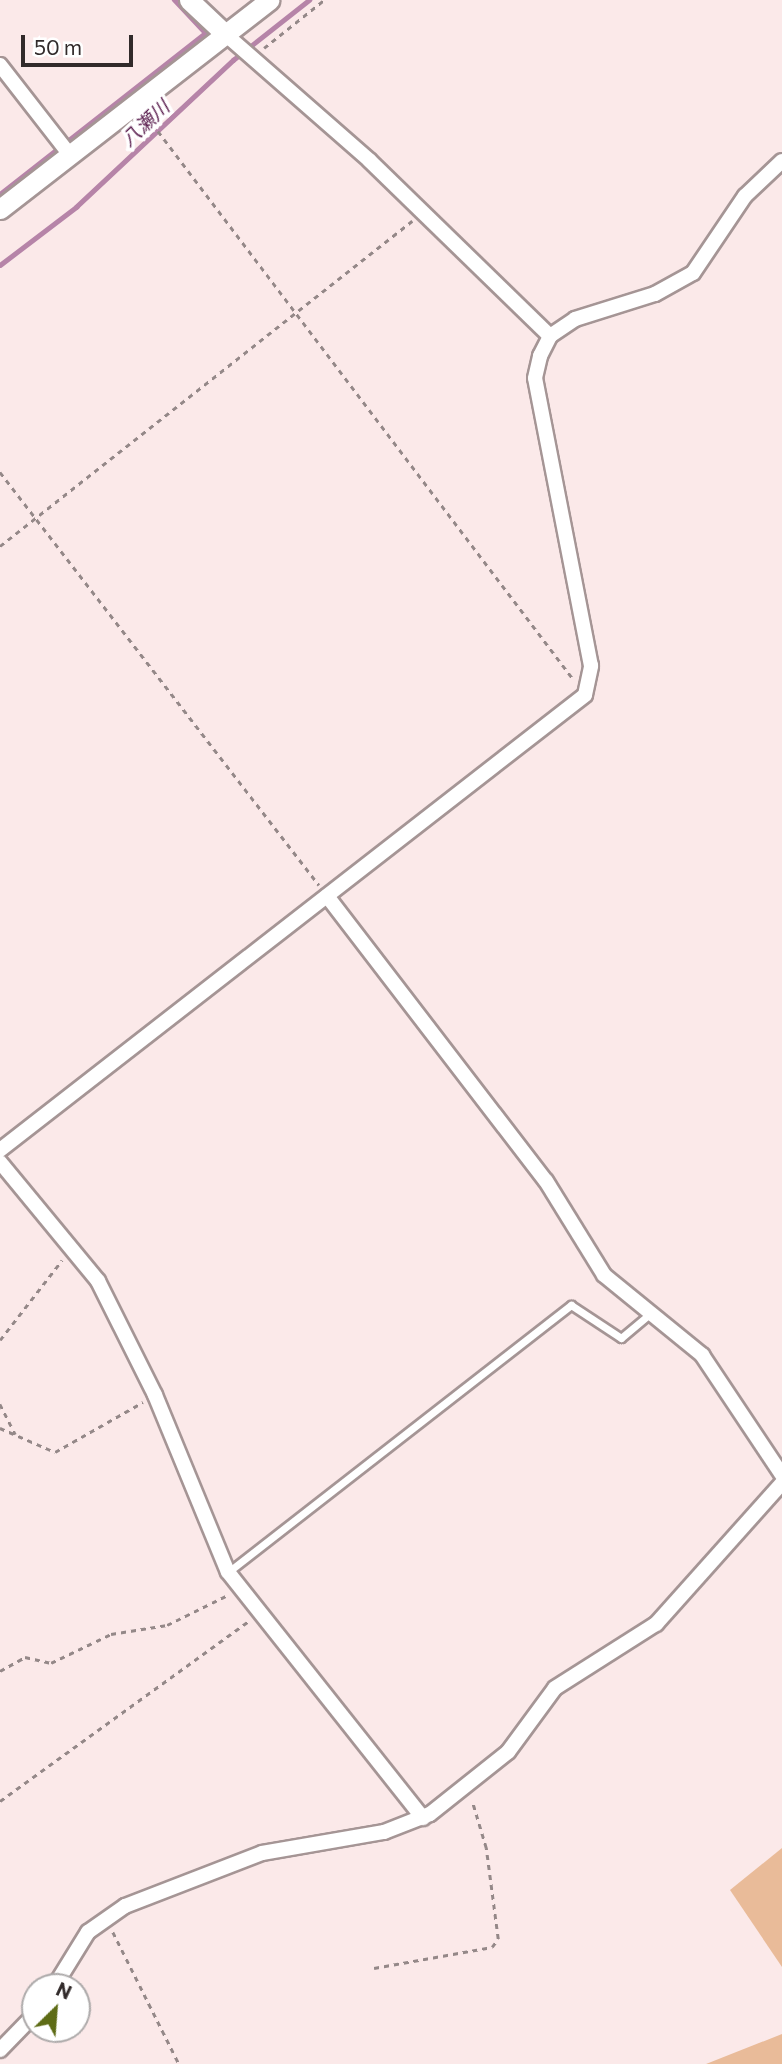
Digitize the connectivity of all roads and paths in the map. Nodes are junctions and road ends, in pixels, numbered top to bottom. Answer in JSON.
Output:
{"nodes":[{"id":1,"x":189,"y":0,"type":"edge"},
{"id":2,"x":269,"y":0,"type":"edge"},
{"id":3,"x":324,"y":0,"type":"edge"},
{"id":4,"x":231,"y":39,"type":"junction"},
{"id":5,"x":252,"y":57,"type":"junction"},
{"id":6,"x":0,"y":65,"type":"edge"},
{"id":7,"x":158,"y":131,"type":"dead end"},
{"id":8,"x":70,"y":155,"type":"junction"},
{"id":9,"x":782,"y":161,"type":"edge"},
{"id":10,"x":0,"y":209,"type":"edge"},
{"id":11,"x":422,"y":213,"type":"junction"},
{"id":12,"x":550,"y":336,"type":"junction"},
{"id":13,"x":0,"y":472,"type":"edge"},
{"id":14,"x":35,"y":519,"type":"junction"},
{"id":15,"x":0,"y":546,"type":"edge"},
{"id":16,"x":585,"y":695,"type":"junction"},
{"id":17,"x":327,"y":896,"type":"junction"},
{"id":18,"x":0,"y":1150,"type":"edge"},
{"id":19,"x":0,"y":1162,"type":"edge"},
{"id":20,"x":70,"y":1249,"type":"junction"},
{"id":21,"x":650,"y":1314,"type":"junction"},
{"id":22,"x":0,"y":1340,"type":"edge"},
{"id":23,"x":155,"y":1395,"type":"junction"},
{"id":24,"x":0,"y":1404,"type":"edge"},
{"id":25,"x":0,"y":1428,"type":"edge"},
{"id":26,"x":15,"y":1434,"type":"junction"},
{"id":27,"x":782,"y":1472,"type":"edge"},
{"id":28,"x":782,"y":1483,"type":"edge"},
{"id":29,"x":228,"y":1572,"type":"junction"},
{"id":30,"x":240,"y":1590,"type":"junction"},
{"id":31,"x":260,"y":1613,"type":"junction"},
{"id":32,"x":0,"y":1671,"type":"edge"},
{"id":33,"x":464,"y":1789,"type":"junction"},
{"id":34,"x":0,"y":1801,"type":"edge"},
{"id":35,"x":422,"y":1818,"type":"junction"},
{"id":36,"x":104,"y":1918,"type":"junction"},
{"id":37,"x":374,"y":1968,"type":"dead end"},
{"id":38,"x":64,"y":1973,"type":"edge"},
{"id":39,"x":21,"y":2028,"type":"edge"},
{"id":40,"x":0,"y":2050,"type":"edge"},
{"id":41,"x":179,"y":2064,"type":"edge"}],
"edges":[{"from":1,"to":4,"type":"street"},
{"from":2,"to":4,"type":"street"},
{"from":3,"to":5,"type":"path"},
{"from":4,"to":5,"type":"street"},
{"from":4,"to":8,"type":"street"},
{"from":5,"to":11,"type":"street"},
{"from":6,"to":8,"type":"street"},
{"from":7,"to":16,"type":"path"},
{"from":8,"to":10,"type":"street"},
{"from":9,"to":12,"type":"street"},
{"from":11,"to":12,"type":"street"},
{"from":11,"to":14,"type":"path"},
{"from":12,"to":16,"type":"street"},
{"from":13,"to":14,"type":"path"},
{"from":14,"to":15,"type":"path"},
{"from":14,"to":17,"type":"path"},
{"from":16,"to":17,"type":"street"},
{"from":17,"to":18,"type":"street"},
{"from":17,"to":21,"type":"street"},
{"from":19,"to":20,"type":"street"},
{"from":20,"to":22,"type":"path"},
{"from":20,"to":23,"type":"street"},
{"from":21,"to":27,"type":"street"},
{"from":21,"to":29,"type":"lane"},
{"from":23,"to":26,"type":"path"},
{"from":23,"to":29,"type":"street"},
{"from":24,"to":26,"type":"path"},
{"from":25,"to":26,"type":"path"},
{"from":28,"to":33,"type":"street"},
{"from":29,"to":30,"type":"street"},
{"from":30,"to":31,"type":"street"},
{"from":30,"to":32,"type":"path"},
{"from":31,"to":34,"type":"path"},
{"from":31,"to":35,"type":"street"},
{"from":33,"to":35,"type":"street"},
{"from":33,"to":37,"type":"path"},
{"from":35,"to":36,"type":"street"},
{"from":36,"to":38,"type":"street"},
{"from":36,"to":41,"type":"path"},
{"from":39,"to":40,"type":"street"}]}
